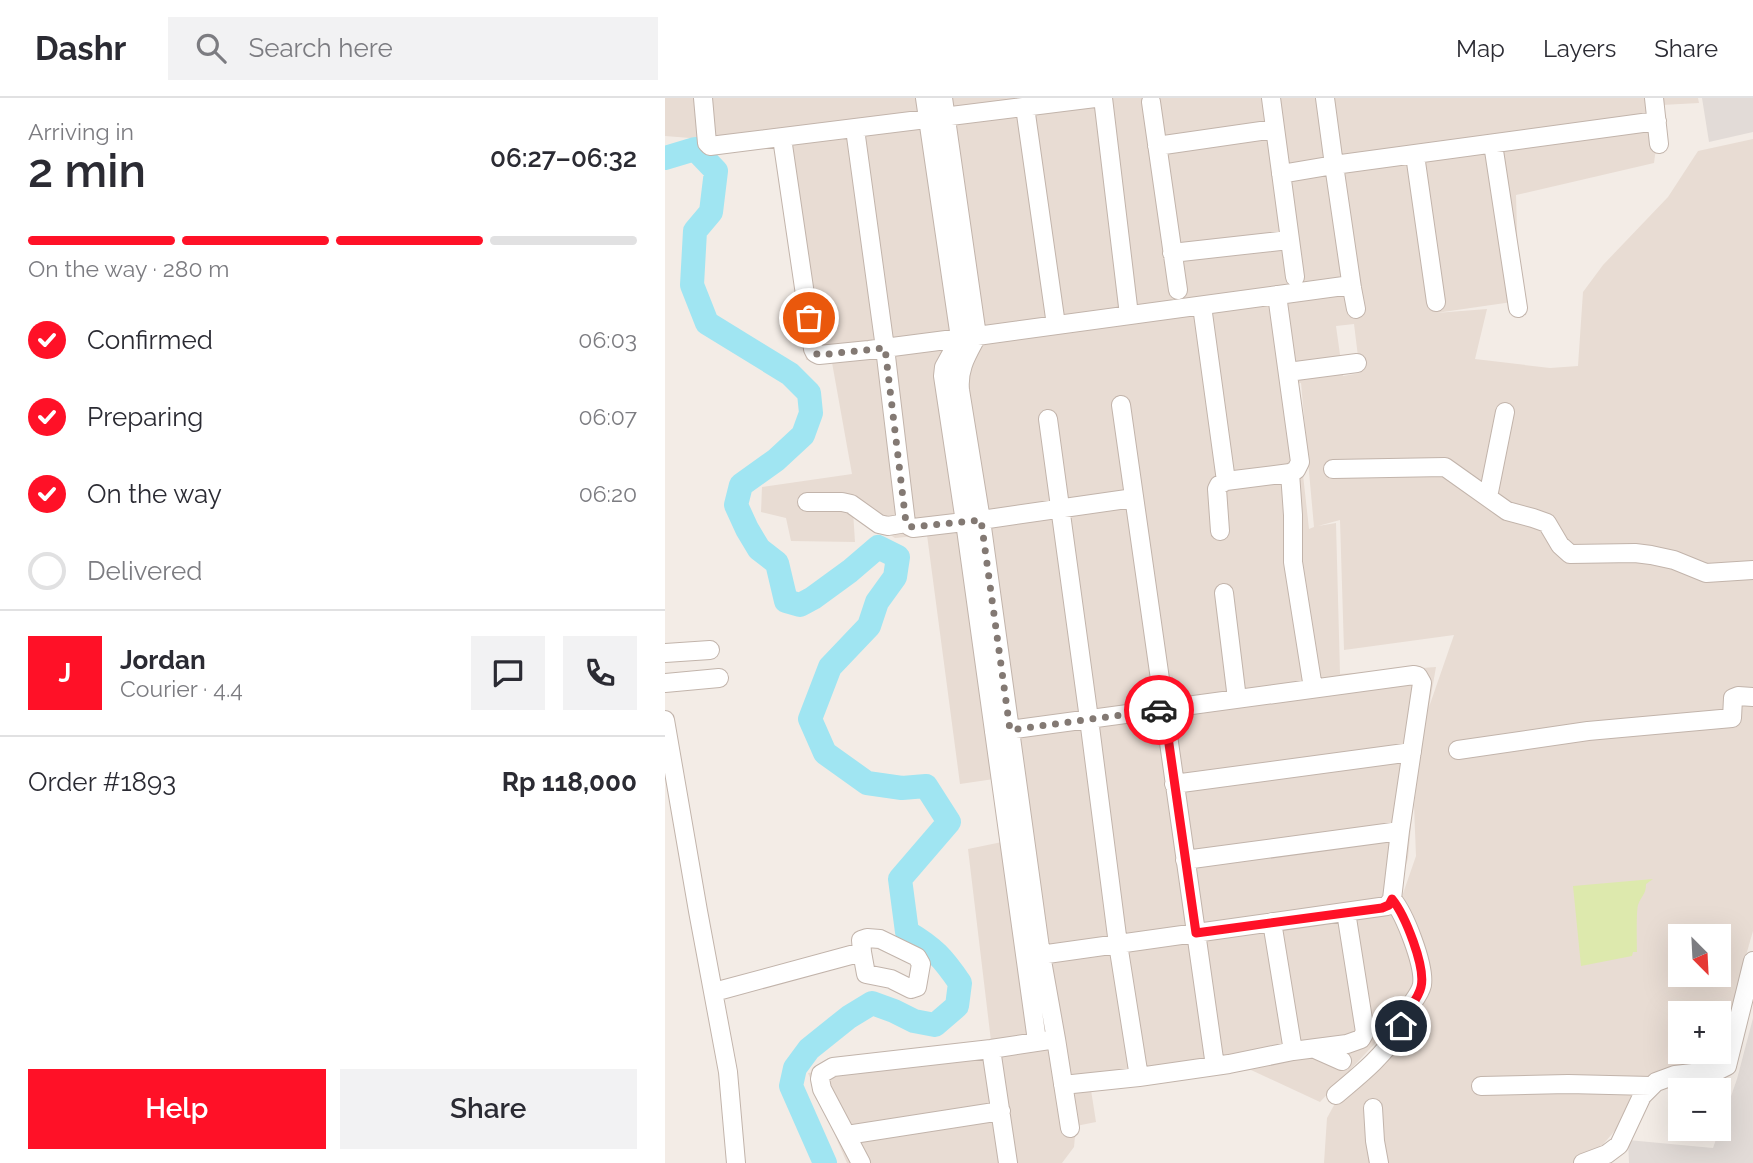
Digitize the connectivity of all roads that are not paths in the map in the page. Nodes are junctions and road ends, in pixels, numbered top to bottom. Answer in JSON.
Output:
{"nodes":[{"id":1,"x":703,"y":98,"type":"edge"},
{"id":2,"x":925,"y":98,"type":"edge"},
{"id":3,"x":943,"y":98,"type":"edge"},
{"id":4,"x":1095,"y":98,"type":"edge"},
{"id":5,"x":1103,"y":98,"type":"edge"},
{"id":6,"x":1271,"y":98,"type":"edge"},
{"id":7,"x":1325,"y":98,"type":"edge"},
{"id":8,"x":1654,"y":98,"type":"edge"},
{"id":9,"x":1151,"y":102,"type":"dead end"},
{"id":10,"x":1025,"y":107,"type":"junction"},
{"id":11,"x":937,"y":118,"type":"junction"},
{"id":12,"x":1657,"y":121,"type":"junction"},
{"id":13,"x":855,"y":129,"type":"junction"},
{"id":14,"x":1275,"y":129,"type":"junction"},
{"id":15,"x":782,"y":138,"type":"junction"},
{"id":16,"x":1493,"y":144,"type":"junction"},
{"id":17,"x":1659,"y":145,"type":"dead end"},
{"id":18,"x":1157,"y":146,"type":"junction"},
{"id":19,"x":1415,"y":155,"type":"junction"},
{"id":20,"x":1333,"y":165,"type":"junction"},
{"id":21,"x":1280,"y":174,"type":"junction"},
{"id":22,"x":1289,"y":240,"type":"junction"},
{"id":23,"x":1172,"y":253,"type":"junction"},
{"id":24,"x":1295,"y":277,"type":"dead end"},
{"id":25,"x":1351,"y":285,"type":"junction"},
{"id":26,"x":1178,"y":290,"type":"dead end"},
{"id":27,"x":1277,"y":295,"type":"junction"},
{"id":28,"x":1436,"y":302,"type":"dead end"},
{"id":29,"x":1202,"y":306,"type":"junction"},
{"id":30,"x":1518,"y":308,"type":"dead end"},
{"id":31,"x":1356,"y":309,"type":"dead end"},
{"id":32,"x":1129,"y":315,"type":"junction"},
{"id":33,"x":1056,"y":325,"type":"junction"},
{"id":34,"x":969,"y":337,"type":"junction"},
{"id":35,"x":885,"y":348,"type":"junction"},
{"id":36,"x":1357,"y":363,"type":"dead end"},
{"id":37,"x":1288,"y":372,"type":"junction"},
{"id":38,"x":1121,"y":405,"type":"dead end"},
{"id":39,"x":1505,"y":412,"type":"dead end"},
{"id":40,"x":1048,"y":419,"type":"dead end"},
{"id":41,"x":1333,"y":469,"type":"dead end"},
{"id":42,"x":1290,"y":473,"type":"junction"},
{"id":43,"x":1226,"y":481,"type":"junction"},
{"id":44,"x":1487,"y":497,"type":"junction"},
{"id":45,"x":1134,"y":498,"type":"junction"},
{"id":46,"x":807,"y":502,"type":"dead end"},
{"id":47,"x":1061,"y":509,"type":"junction"},
{"id":48,"x":973,"y":521,"type":"junction"},
{"id":49,"x":906,"y":523,"type":"junction"},
{"id":50,"x":1220,"y":531,"type":"dead end"},
{"id":51,"x":1753,"y":570,"type":"edge"},
{"id":52,"x":1224,"y":593,"type":"dead end"},
{"id":53,"x":710,"y":650,"type":"dead end"},
{"id":54,"x":665,"y":653,"type":"edge"},
{"id":55,"x":719,"y":678,"type":"dead end"},
{"id":56,"x":665,"y":682,"type":"edge"},
{"id":57,"x":1313,"y":688,"type":"junction"},
{"id":58,"x":1753,"y":696,"type":"edge"},
{"id":59,"x":1237,"y":699,"type":"junction"},
{"id":60,"x":1164,"y":709,"type":"junction"},
{"id":61,"x":1089,"y":719,"type":"junction"},
{"id":62,"x":665,"y":720,"type":"edge"},
{"id":63,"x":1002,"y":731,"type":"junction"},
{"id":64,"x":1458,"y":750,"type":"dead end"},
{"id":65,"x":1412,"y":752,"type":"junction"},
{"id":66,"x":1174,"y":784,"type":"junction"},
{"id":67,"x":1400,"y":831,"type":"junction"},
{"id":68,"x":1185,"y":860,"type":"junction"},
{"id":69,"x":1392,"y":899,"type":"junction"},
{"id":70,"x":1346,"y":912,"type":"junction"},
{"id":71,"x":1272,"y":922,"type":"junction"},
{"id":72,"x":1196,"y":933,"type":"junction"},
{"id":73,"x":1118,"y":944,"type":"junction"},
{"id":74,"x":862,"y":952,"type":"dead end"},
{"id":75,"x":1034,"y":956,"type":"junction"},
{"id":76,"x":1753,"y":961,"type":"edge"},
{"id":77,"x":714,"y":992,"type":"junction"},
{"id":78,"x":1047,"y":1040,"type":"junction"},
{"id":79,"x":991,"y":1049,"type":"junction"},
{"id":80,"x":1315,"y":1049,"type":"junction"},
{"id":81,"x":1293,"y":1051,"type":"junction"},
{"id":82,"x":1342,"y":1062,"type":"dead end"},
{"id":83,"x":1215,"y":1066,"type":"junction"},
{"id":84,"x":1139,"y":1077,"type":"junction"},
{"id":85,"x":1063,"y":1085,"type":"junction"},
{"id":86,"x":1481,"y":1086,"type":"dead end"},
{"id":87,"x":1650,"y":1086,"type":"junction"},
{"id":88,"x":1336,"y":1095,"type":"dead end"},
{"id":89,"x":1373,"y":1108,"type":"dead end"},
{"id":90,"x":1001,"y":1111,"type":"junction"},
{"id":91,"x":1070,"y":1129,"type":"dead end"},
{"id":92,"x":847,"y":1135,"type":"junction"},
{"id":93,"x":736,"y":1163,"type":"edge"},
{"id":94,"x":861,"y":1163,"type":"edge"},
{"id":95,"x":1008,"y":1163,"type":"edge"},
{"id":96,"x":1379,"y":1163,"type":"edge"},
{"id":97,"x":1583,"y":1163,"type":"edge"}],
"edges":[{"from":1,"to":15,"type":"street"},
{"from":2,"to":11,"type":"street"},
{"from":3,"to":11,"type":"street"},
{"from":4,"to":10,"type":"street"},
{"from":5,"to":32,"type":"street"},
{"from":6,"to":14,"type":"street"},
{"from":7,"to":20,"type":"street"},
{"from":8,"to":12,"type":"street"},
{"from":9,"to":18,"type":"street"},
{"from":10,"to":11,"type":"street"},
{"from":10,"to":33,"type":"street"},
{"from":11,"to":13,"type":"street"},
{"from":11,"to":34,"type":"street"},
{"from":12,"to":16,"type":"street"},
{"from":12,"to":17,"type":"street"},
{"from":13,"to":15,"type":"street"},
{"from":13,"to":35,"type":"street"},
{"from":14,"to":18,"type":"street"},
{"from":14,"to":21,"type":"street"},
{"from":15,"to":35,"type":"street"},
{"from":16,"to":19,"type":"street"},
{"from":16,"to":30,"type":"street"},
{"from":18,"to":23,"type":"street"},
{"from":19,"to":20,"type":"street"},
{"from":19,"to":28,"type":"street"},
{"from":20,"to":21,"type":"street"},
{"from":20,"to":25,"type":"street"},
{"from":21,"to":22,"type":"street"},
{"from":22,"to":23,"type":"street"},
{"from":22,"to":24,"type":"street"},
{"from":23,"to":26,"type":"street"},
{"from":25,"to":27,"type":"street"},
{"from":25,"to":31,"type":"street"},
{"from":27,"to":29,"type":"street"},
{"from":27,"to":37,"type":"street"},
{"from":29,"to":32,"type":"street"},
{"from":29,"to":43,"type":"street"},
{"from":32,"to":33,"type":"street"},
{"from":33,"to":34,"type":"street"},
{"from":34,"to":35,"type":"street"},
{"from":34,"to":48,"type":"street"},
{"from":35,"to":49,"type":"street"},
{"from":36,"to":37,"type":"street"},
{"from":37,"to":42,"type":"street"},
{"from":38,"to":45,"type":"street"},
{"from":39,"to":44,"type":"street"},
{"from":40,"to":47,"type":"street"},
{"from":41,"to":44,"type":"street"},
{"from":42,"to":43,"type":"street"},
{"from":42,"to":57,"type":"street"},
{"from":43,"to":50,"type":"street"},
{"from":44,"to":51,"type":"street"},
{"from":45,"to":47,"type":"street"},
{"from":45,"to":60,"type":"street"},
{"from":46,"to":49,"type":"street"},
{"from":47,"to":48,"type":"street"},
{"from":47,"to":61,"type":"street"},
{"from":48,"to":49,"type":"street"},
{"from":48,"to":63,"type":"street"},
{"from":52,"to":59,"type":"street"},
{"from":53,"to":54,"type":"street"},
{"from":55,"to":56,"type":"street"},
{"from":57,"to":59,"type":"street"},
{"from":57,"to":65,"type":"street"},
{"from":58,"to":64,"type":"street"},
{"from":59,"to":60,"type":"street"},
{"from":60,"to":61,"type":"street"},
{"from":60,"to":66,"type":"street"},
{"from":61,"to":63,"type":"street"},
{"from":61,"to":73,"type":"street"},
{"from":62,"to":77,"type":"street"},
{"from":63,"to":75,"type":"street"},
{"from":65,"to":66,"type":"street"},
{"from":65,"to":67,"type":"street"},
{"from":66,"to":68,"type":"street"},
{"from":67,"to":68,"type":"street"},
{"from":67,"to":69,"type":"street"},
{"from":68,"to":72,"type":"street"},
{"from":69,"to":70,"type":"street"},
{"from":69,"to":88,"type":"street"},
{"from":70,"to":71,"type":"street"},
{"from":70,"to":80,"type":"street"},
{"from":71,"to":72,"type":"street"},
{"from":71,"to":81,"type":"street"},
{"from":72,"to":73,"type":"street"},
{"from":72,"to":83,"type":"street"},
{"from":73,"to":75,"type":"street"},
{"from":73,"to":84,"type":"street"},
{"from":74,"to":77,"type":"street"},
{"from":75,"to":78,"type":"street"},
{"from":76,"to":87,"type":"street"},
{"from":77,"to":93,"type":"street"},
{"from":78,"to":79,"type":"street"},
{"from":78,"to":85,"type":"street"},
{"from":79,"to":90,"type":"street"},
{"from":79,"to":92,"type":"street"},
{"from":80,"to":81,"type":"street"},
{"from":80,"to":82,"type":"street"},
{"from":81,"to":83,"type":"street"},
{"from":83,"to":84,"type":"street"},
{"from":84,"to":85,"type":"street"},
{"from":85,"to":91,"type":"street"},
{"from":86,"to":87,"type":"street"},
{"from":87,"to":97,"type":"street"},
{"from":89,"to":96,"type":"street"},
{"from":90,"to":92,"type":"street"},
{"from":90,"to":95,"type":"street"},
{"from":92,"to":94,"type":"street"}]}
